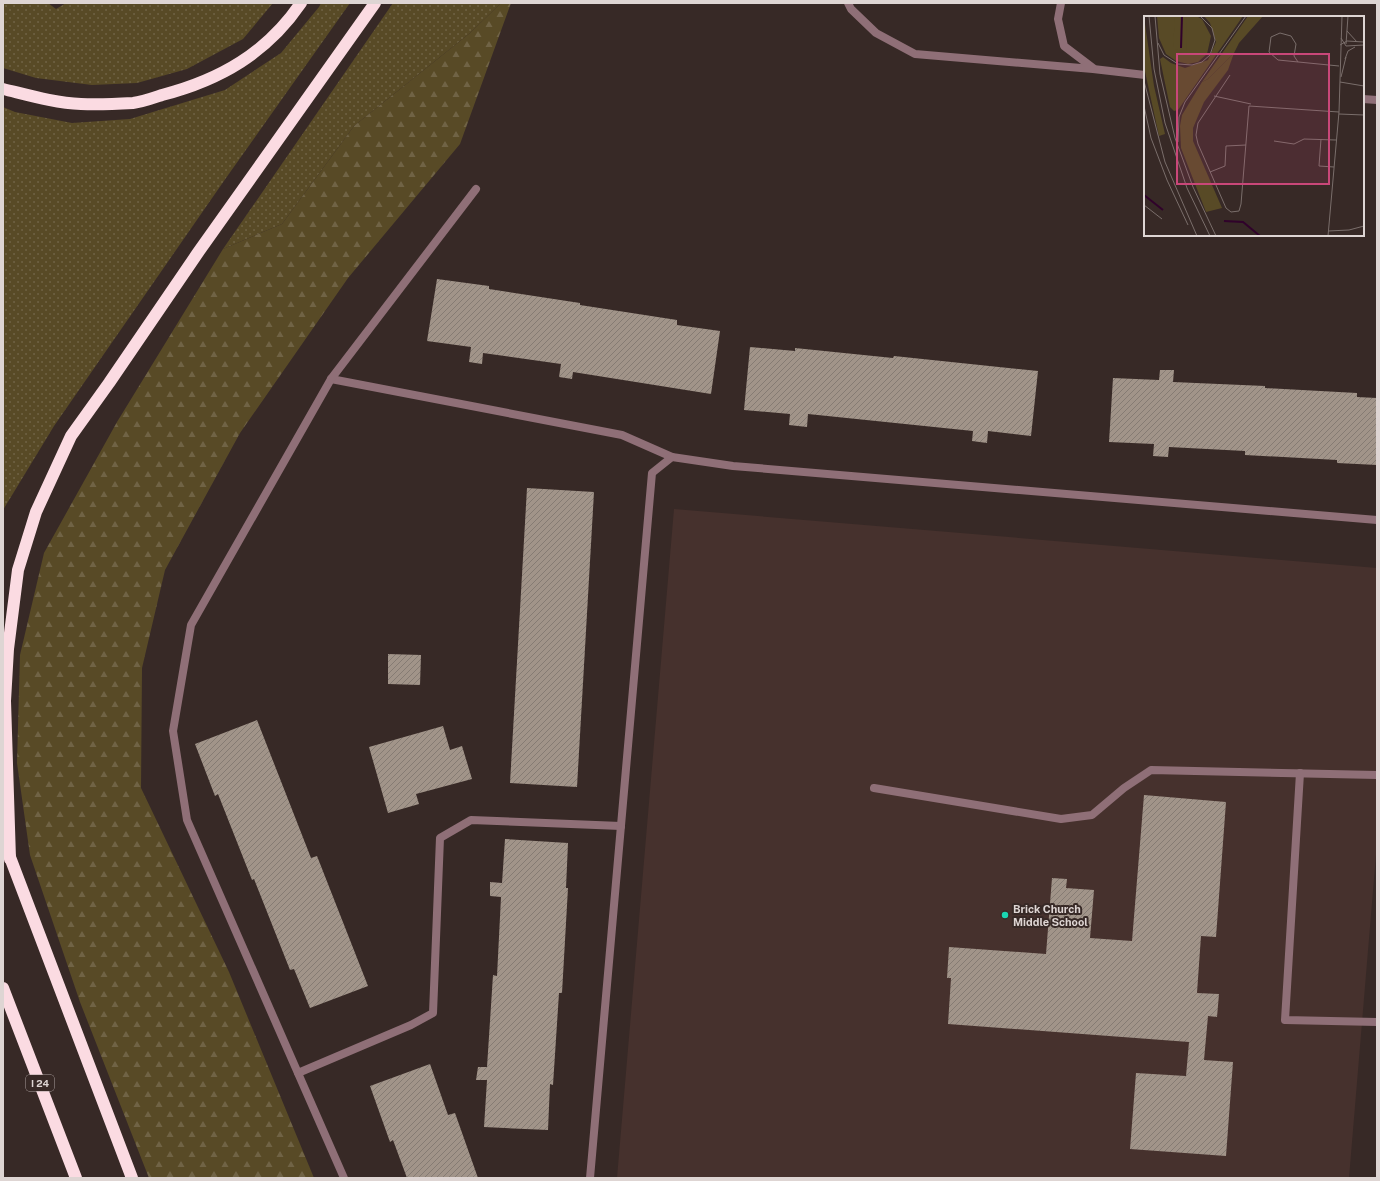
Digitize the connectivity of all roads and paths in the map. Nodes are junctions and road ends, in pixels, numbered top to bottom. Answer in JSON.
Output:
{"nodes":[{"id":1,"x":301,"y":3,"type":"edge"},
{"id":2,"x":375,"y":3,"type":"edge"},
{"id":3,"x":848,"y":3,"type":"edge"},
{"id":4,"x":1062,"y":3,"type":"edge"},
{"id":5,"x":1093,"y":69,"type":"junction"},
{"id":6,"x":1144,"y":75,"type":"edge"},
{"id":7,"x":3,"y":89,"type":"edge"},
{"id":8,"x":1364,"y":99,"type":"edge"},
{"id":9,"x":1377,"y":100,"type":"edge"},
{"id":10,"x":476,"y":189,"type":"dead end"},
{"id":11,"x":331,"y":379,"type":"junction"},
{"id":12,"x":672,"y":456,"type":"junction"},
{"id":13,"x":1377,"y":520,"type":"edge"},
{"id":14,"x":1300,"y":773,"type":"junction"},
{"id":15,"x":1377,"y":775,"type":"edge"},
{"id":16,"x":874,"y":788,"type":"dead end"},
{"id":17,"x":621,"y":826,"type":"junction"},
{"id":18,"x":3,"y":838,"type":"edge"},
{"id":19,"x":10,"y":859,"type":"junction"},
{"id":20,"x":3,"y":988,"type":"edge"},
{"id":21,"x":1377,"y":1022,"type":"edge"},
{"id":22,"x":298,"y":1073,"type":"junction"},
{"id":23,"x":76,"y":1178,"type":"edge"},
{"id":24,"x":132,"y":1178,"type":"edge"},
{"id":25,"x":344,"y":1178,"type":"edge"},
{"id":26,"x":590,"y":1178,"type":"edge"}],
"edges":[{"from":1,"to":7,"type":"highway"},
{"from":2,"to":19,"type":"highway"},
{"from":3,"to":5,"type":"lane"},
{"from":4,"to":5,"type":"lane"},
{"from":5,"to":6,"type":"lane"},
{"from":8,"to":9,"type":"lane"},
{"from":10,"to":11,"type":"lane"},
{"from":11,"to":12,"type":"lane"},
{"from":11,"to":22,"type":"lane"},
{"from":12,"to":13,"type":"lane"},
{"from":12,"to":17,"type":"lane"},
{"from":14,"to":15,"type":"lane"},
{"from":14,"to":16,"type":"lane"},
{"from":14,"to":21,"type":"lane"},
{"from":17,"to":22,"type":"lane"},
{"from":17,"to":26,"type":"lane"},
{"from":18,"to":19,"type":"highway"},
{"from":19,"to":24,"type":"highway"},
{"from":20,"to":23,"type":"highway","number":"I 24"},
{"from":22,"to":25,"type":"lane"}]}
